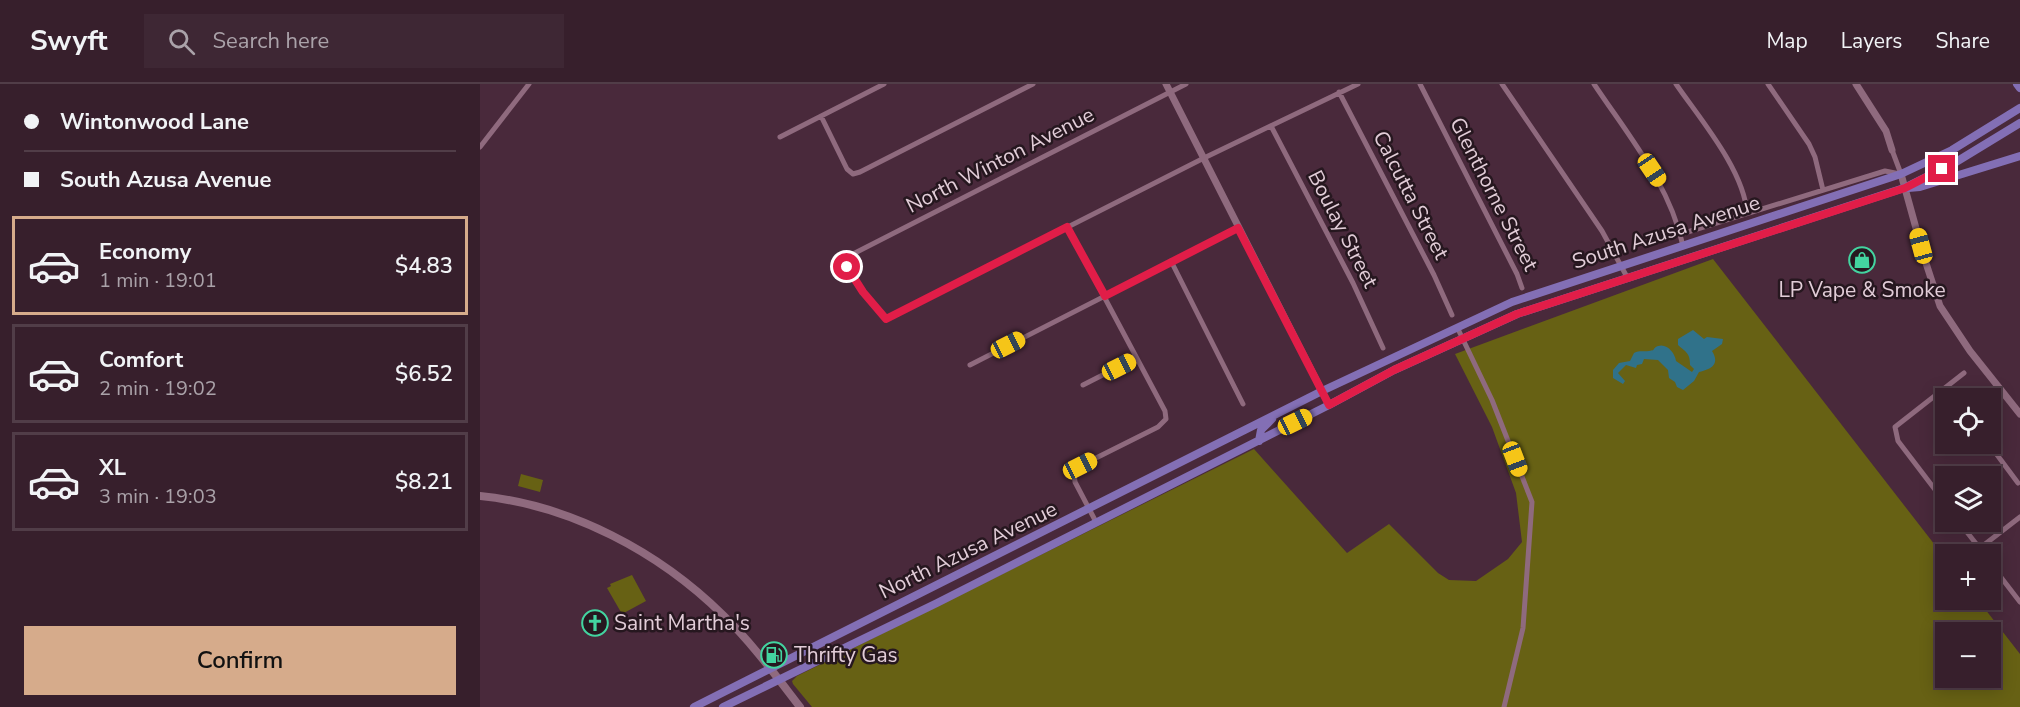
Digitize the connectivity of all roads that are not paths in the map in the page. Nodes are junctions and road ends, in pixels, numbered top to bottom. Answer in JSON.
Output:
{"nodes":[{"id":1,"x":529,"y":84,"type":"edge"},
{"id":2,"x":884,"y":84,"type":"edge"},
{"id":3,"x":1033,"y":84,"type":"edge"},
{"id":4,"x":1166,"y":84,"type":"edge"},
{"id":5,"x":1186,"y":84,"type":"edge"},
{"id":6,"x":1358,"y":84,"type":"edge"},
{"id":7,"x":1420,"y":84,"type":"edge"},
{"id":8,"x":1503,"y":84,"type":"edge"},
{"id":9,"x":1594,"y":84,"type":"edge"},
{"id":10,"x":1677,"y":84,"type":"edge"},
{"id":11,"x":1768,"y":84,"type":"edge"},
{"id":12,"x":1856,"y":84,"type":"edge"},
{"id":13,"x":2017,"y":84,"type":"edge"},
{"id":14,"x":2020,"y":88,"type":"edge"},
{"id":15,"x":1170,"y":92,"type":"junction"},
{"id":16,"x":1339,"y":92,"type":"junction"},
{"id":17,"x":2020,"y":108,"type":"edge"},
{"id":18,"x":820,"y":116,"type":"junction"},
{"id":19,"x":2020,"y":123,"type":"edge"},
{"id":20,"x":1271,"y":126,"type":"junction"},
{"id":21,"x":780,"y":137,"type":"dead end"},
{"id":22,"x":480,"y":147,"type":"edge"},
{"id":23,"x":1892,"y":150,"type":"joint"},
{"id":24,"x":2020,"y":156,"type":"edge"},
{"id":25,"x":1204,"y":158,"type":"junction"},
{"id":26,"x":1901,"y":174,"type":"junction"},
{"id":27,"x":1905,"y":188,"type":"junction"},
{"id":28,"x":1823,"y":190,"type":"junction"},
{"id":29,"x":1747,"y":213,"type":"junction"},
{"id":30,"x":1780,"y":214,"type":"junction"},
{"id":31,"x":1067,"y":227,"type":"junction"},
{"id":32,"x":1784,"y":227,"type":"junction"},
{"id":33,"x":1238,"y":228,"type":"junction"},
{"id":34,"x":1681,"y":234,"type":"junction"},
{"id":35,"x":1683,"y":246,"type":"junction"},
{"id":36,"x":1171,"y":261,"type":"junction"},
{"id":37,"x":1621,"y":265,"type":"junction"},
{"id":38,"x":1627,"y":277,"type":"junction"},
{"id":39,"x":1522,"y":288,"type":"dead end"},
{"id":40,"x":1105,"y":296,"type":"junction"},
{"id":41,"x":1452,"y":315,"type":"dead end"},
{"id":42,"x":1457,"y":327,"type":"junction"},
{"id":43,"x":1463,"y":340,"type":"junction"},
{"id":44,"x":1383,"y":348,"type":"dead end"},
{"id":45,"x":1136,"y":358,"type":"junction"},
{"id":46,"x":970,"y":365,"type":"dead end"},
{"id":47,"x":1964,"y":373,"type":"dead end"},
{"id":48,"x":1083,"y":385,"type":"dead end"},
{"id":49,"x":1946,"y":387,"type":"joint"},
{"id":50,"x":1322,"y":391,"type":"junction"},
{"id":51,"x":1243,"y":404,"type":"dead end"},
{"id":52,"x":1329,"y":405,"type":"junction"},
{"id":53,"x":1276,"y":414,"type":"junction"},
{"id":54,"x":2020,"y":414,"type":"edge"},
{"id":55,"x":1259,"y":441,"type":"junction"},
{"id":56,"x":1996,"y":454,"type":"edge"},
{"id":57,"x":2018,"y":483,"type":"dead end"},
{"id":58,"x":1935,"y":490,"type":"edge"},
{"id":59,"x":480,"y":496,"type":"edge"},
{"id":60,"x":1089,"y":509,"type":"junction"},
{"id":61,"x":2020,"y":517,"type":"edge"},
{"id":62,"x":1096,"y":522,"type":"junction"},
{"id":63,"x":1967,"y":532,"type":"edge"},
{"id":64,"x":1977,"y":544,"type":"edge"},
{"id":65,"x":1985,"y":544,"type":"edge"},
{"id":66,"x":2001,"y":577,"type":"edge"},
{"id":67,"x":2020,"y":602,"type":"edge"},
{"id":68,"x":770,"y":669,"type":"junction"},
{"id":69,"x":778,"y":679,"type":"junction"},
{"id":70,"x":694,"y":707,"type":"edge"},
{"id":71,"x":723,"y":707,"type":"edge"},
{"id":72,"x":800,"y":707,"type":"edge"},
{"id":73,"x":1504,"y":707,"type":"edge"}],
"edges":[{"from":1,"to":22,"type":"street"},
{"from":2,"to":18,"type":"street"},
{"from":3,"to":18,"type":"street"},
{"from":4,"to":15,"type":"street"},
{"from":5,"to":15,"type":"street","name":"North Winton Avenue"},
{"from":6,"to":16,"type":"street"},
{"from":7,"to":39,"type":"street","name":"Glenthorne Street"},
{"from":8,"to":37,"type":"street"},
{"from":9,"to":34,"type":"street"},
{"from":10,"to":29,"type":"street"},
{"from":11,"to":28,"type":"street"},
{"from":12,"to":23,"type":"street"},
{"from":13,"to":14,"type":"main road"},
{"from":15,"to":25,"type":"street"},
{"from":15,"to":31,"type":"street","name":"North Winton Avenue"},
{"from":16,"to":20,"type":"street"},
{"from":16,"to":41,"type":"street","name":"Calcutta Street"},
{"from":17,"to":26,"type":"main road","name":"South Azusa Avenue"},
{"from":18,"to":21,"type":"street"},
{"from":19,"to":27,"type":"main road","name":"South Azusa Avenue"},
{"from":20,"to":25,"type":"street"},
{"from":20,"to":44,"type":"street","name":"Boulay Street"},
{"from":23,"to":26,"type":"street"},
{"from":24,"to":27,"type":"main road"},
{"from":25,"to":31,"type":"street"},
{"from":25,"to":33,"type":"street"},
{"from":26,"to":27,"type":"street"},
{"from":26,"to":28,"type":"street"},
{"from":26,"to":30,"type":"main road","name":"South Azusa Avenue"},
{"from":27,"to":32,"type":"main road","name":"South Azusa Avenue"},
{"from":27,"to":54,"type":"street"},
{"from":28,"to":29,"type":"street"},
{"from":29,"to":34,"type":"street"},
{"from":30,"to":32,"type":"main road"},
{"from":30,"to":35,"type":"main road","name":"South Azusa Avenue"},
{"from":31,"to":40,"type":"street"},
{"from":32,"to":38,"type":"main road","name":"South Azusa Avenue"},
{"from":33,"to":36,"type":"street"},
{"from":33,"to":50,"type":"street"},
{"from":34,"to":35,"type":"street"},
{"from":35,"to":37,"type":"main road","name":"South Azusa Avenue"},
{"from":36,"to":40,"type":"street"},
{"from":36,"to":51,"type":"street"},
{"from":37,"to":38,"type":"street"},
{"from":37,"to":42,"type":"main road","name":"South Azusa Avenue"},
{"from":38,"to":43,"type":"main road","name":"South Azusa Avenue"},
{"from":40,"to":45,"type":"street"},
{"from":40,"to":46,"type":"street"},
{"from":42,"to":43,"type":"street"},
{"from":42,"to":50,"type":"main road","name":"South Azusa Avenue"},
{"from":43,"to":52,"type":"main road","name":"South Azusa Avenue"},
{"from":43,"to":73,"type":"street"},
{"from":45,"to":48,"type":"street"},
{"from":45,"to":60,"type":"street"},
{"from":47,"to":49,"type":"street"},
{"from":49,"to":58,"type":"street"},
{"from":50,"to":52,"type":"street"},
{"from":50,"to":53,"type":"main road","name":"North Azusa Avenue"},
{"from":52,"to":55,"type":"main road","name":"North Azusa Avenue"},
{"from":53,"to":55,"type":"main road"},
{"from":53,"to":60,"type":"main road","name":"North Azusa Avenue"},
{"from":55,"to":62,"type":"main road","name":"North Azusa Avenue"},
{"from":56,"to":57,"type":"street"},
{"from":59,"to":68,"type":"main road"},
{"from":60,"to":62,"type":"street"},
{"from":60,"to":68,"type":"main road","name":"North Azusa Avenue"},
{"from":61,"to":65,"type":"street"},
{"from":62,"to":69,"type":"main road","name":"North Azusa Avenue"},
{"from":63,"to":64,"type":"street"},
{"from":66,"to":67,"type":"street"},
{"from":68,"to":69,"type":"main road"},
{"from":68,"to":70,"type":"main road","name":"North Azusa Avenue"},
{"from":69,"to":71,"type":"main road","name":"North Azusa Avenue"},
{"from":69,"to":72,"type":"main road"}]}
